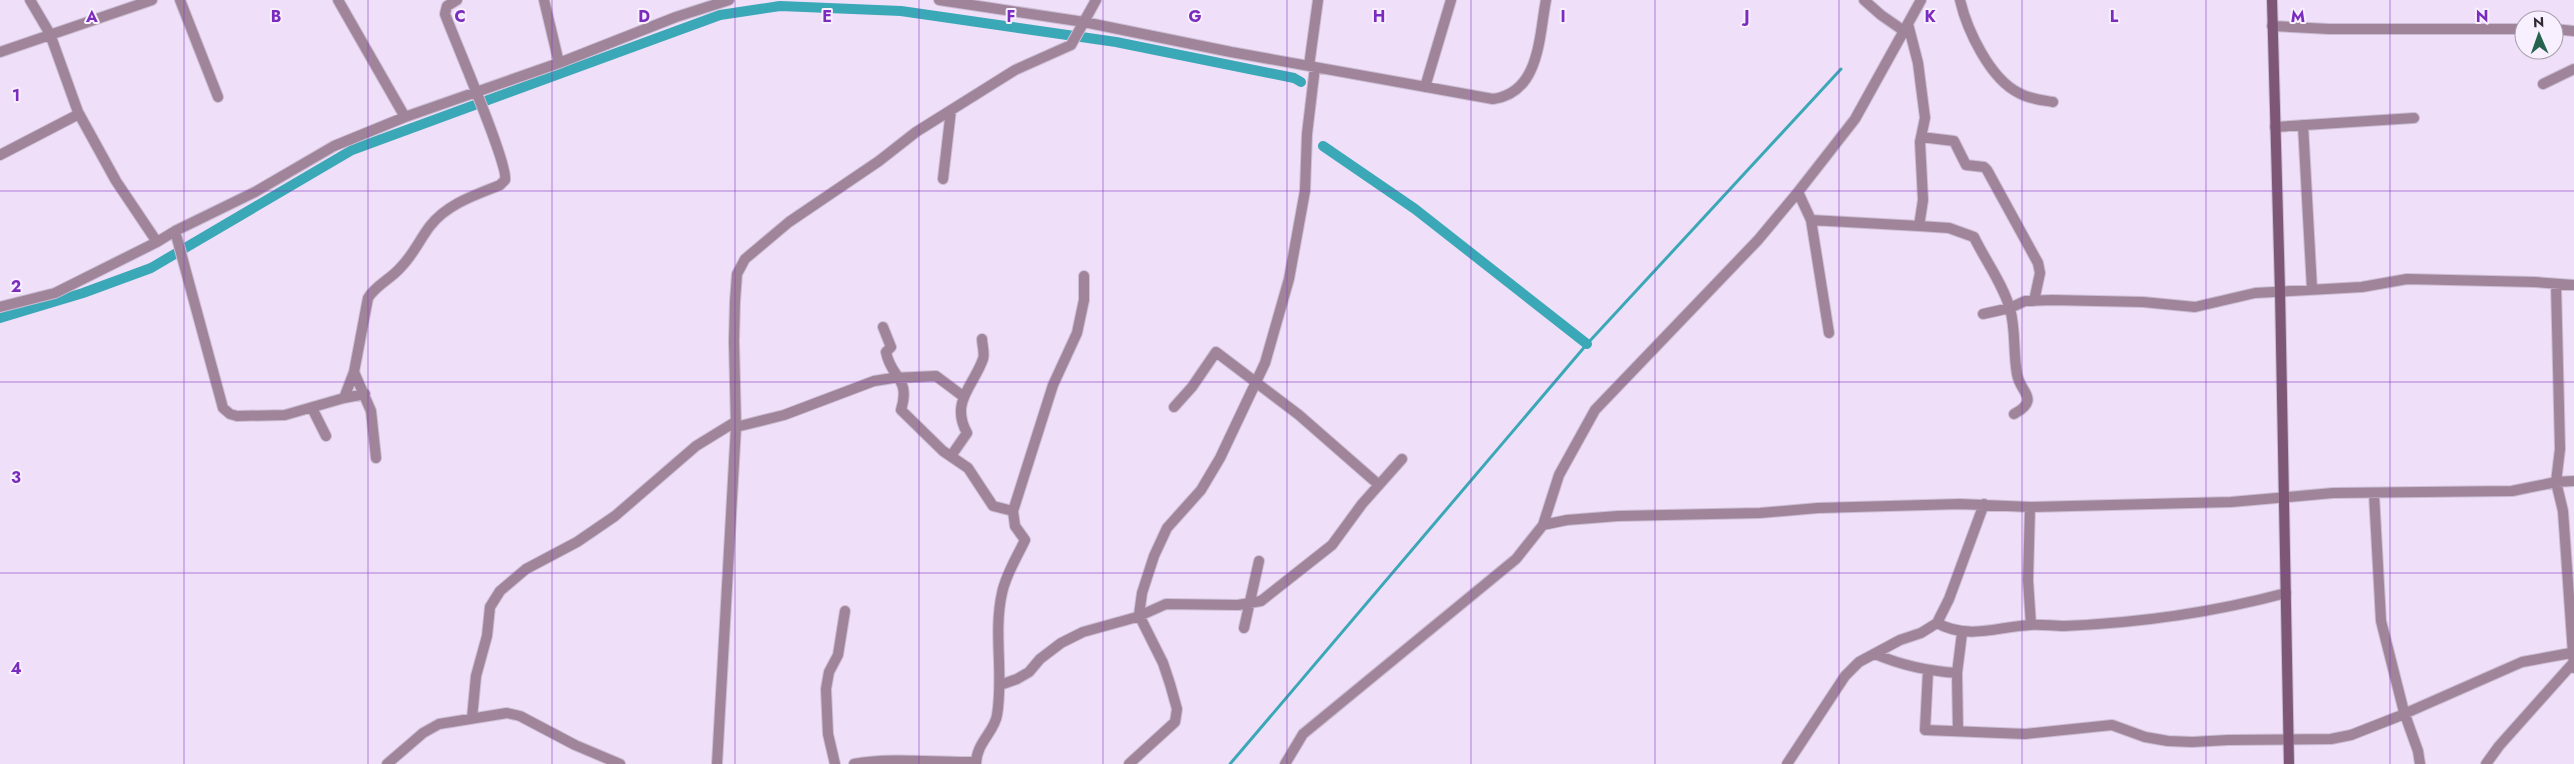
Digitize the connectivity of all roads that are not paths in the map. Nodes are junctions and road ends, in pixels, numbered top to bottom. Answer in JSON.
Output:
{"nodes":[{"id":1,"x":30,"y":0,"type":"edge"},
{"id":2,"x":152,"y":0,"type":"edge"},
{"id":3,"x":180,"y":0,"type":"edge"},
{"id":4,"x":338,"y":0,"type":"edge"},
{"id":5,"x":457,"y":0,"type":"edge"},
{"id":6,"x":544,"y":0,"type":"edge"},
{"id":7,"x":729,"y":0,"type":"edge"},
{"id":8,"x":939,"y":0,"type":"edge"},
{"id":9,"x":1096,"y":0,"type":"edge"},
{"id":10,"x":1318,"y":0,"type":"edge"},
{"id":11,"x":1451,"y":0,"type":"edge"},
{"id":12,"x":1546,"y":0,"type":"edge"},
{"id":13,"x":1864,"y":0,"type":"edge"},
{"id":14,"x":1921,"y":0,"type":"edge"},
{"id":15,"x":1960,"y":0,"type":"edge"},
{"id":16,"x":2272,"y":0,"type":"edge"},
{"id":17,"x":1084,"y":22,"type":"junction"},
{"id":18,"x":2272,"y":26,"type":"junction"},
{"id":19,"x":1906,"y":27,"type":"junction"},
{"id":20,"x":2514,"y":28,"type":"edge"},
{"id":21,"x":50,"y":34,"type":"junction"},
{"id":22,"x":0,"y":52,"type":"edge"},
{"id":23,"x":559,"y":63,"type":"junction"},
{"id":24,"x":1312,"y":67,"type":"junction"},
{"id":25,"x":2574,"y":69,"type":"edge"},
{"id":26,"x":2543,"y":84,"type":"dead end"},
{"id":27,"x":1425,"y":87,"type":"junction"},
{"id":28,"x":476,"y":92,"type":"junction"},
{"id":29,"x":218,"y":97,"type":"dead end"},
{"id":30,"x":2053,"y":102,"type":"dead end"},
{"id":31,"x":952,"y":110,"type":"junction"},
{"id":32,"x":79,"y":114,"type":"junction"},
{"id":33,"x":405,"y":117,"type":"junction"},
{"id":34,"x":2414,"y":118,"type":"dead end"},
{"id":35,"x":2303,"y":125,"type":"junction"},
{"id":36,"x":2275,"y":127,"type":"junction"},
{"id":37,"x":1920,"y":137,"type":"junction"},
{"id":38,"x":0,"y":155,"type":"edge"},
{"id":39,"x":943,"y":179,"type":"dead end"},
{"id":40,"x":1798,"y":192,"type":"junction"},
{"id":41,"x":1811,"y":220,"type":"junction"},
{"id":42,"x":1920,"y":226,"type":"junction"},
{"id":43,"x":175,"y":231,"type":"junction"},
{"id":44,"x":157,"y":242,"type":"junction"},
{"id":45,"x":1084,"y":276,"type":"dead end"},
{"id":46,"x":2556,"y":284,"type":"junction"},
{"id":47,"x":2574,"y":286,"type":"edge"},
{"id":48,"x":2312,"y":289,"type":"junction"},
{"id":49,"x":2280,"y":291,"type":"junction"},
{"id":50,"x":2034,"y":301,"type":"junction"},
{"id":51,"x":0,"y":307,"type":"edge"},
{"id":52,"x":2010,"y":308,"type":"junction"},
{"id":53,"x":1983,"y":314,"type":"dead end"},
{"id":54,"x":883,"y":327,"type":"dead end"},
{"id":55,"x":1829,"y":333,"type":"dead end"},
{"id":56,"x":982,"y":339,"type":"dead end"},
{"id":57,"x":354,"y":372,"type":"junction"},
{"id":58,"x":900,"y":378,"type":"junction"},
{"id":59,"x":1257,"y":384,"type":"junction"},
{"id":60,"x":365,"y":394,"type":"junction"},
{"id":61,"x":964,"y":397,"type":"junction"},
{"id":62,"x":344,"y":398,"type":"junction"},
{"id":63,"x":1174,"y":407,"type":"dead end"},
{"id":64,"x":312,"y":408,"type":"junction"},
{"id":65,"x":2014,"y":414,"type":"dead end"},
{"id":66,"x":736,"y":424,"type":"junction"},
{"id":67,"x":326,"y":436,"type":"dead end"},
{"id":68,"x":951,"y":456,"type":"junction"},
{"id":69,"x":376,"y":458,"type":"dead end"},
{"id":70,"x":1402,"y":459,"type":"dead end"},
{"id":71,"x":2574,"y":481,"type":"edge"},
{"id":72,"x":2556,"y":482,"type":"junction"},
{"id":73,"x":1379,"y":485,"type":"junction"},
{"id":74,"x":2374,"y":494,"type":"junction"},
{"id":75,"x":2284,"y":497,"type":"junction"},
{"id":76,"x":1984,"y":504,"type":"junction"},
{"id":77,"x":2030,"y":507,"type":"junction"},
{"id":78,"x":1013,"y":512,"type":"junction"},
{"id":79,"x":1543,"y":525,"type":"junction"},
{"id":80,"x":1260,"y":561,"type":"dead end"},
{"id":81,"x":2286,"y":593,"type":"junction"},
{"id":82,"x":2571,"y":600,"type":"edge"},
{"id":83,"x":1249,"y":604,"type":"junction"},
{"id":84,"x":845,"y":611,"type":"dead end"},
{"id":85,"x":1139,"y":616,"type":"junction"},
{"id":86,"x":1937,"y":623,"type":"junction"},
{"id":87,"x":2031,"y":625,"type":"junction"},
{"id":88,"x":1244,"y":628,"type":"dead end"},
{"id":89,"x":1962,"y":632,"type":"junction"},
{"id":90,"x":1875,"y":654,"type":"junction"},
{"id":91,"x":2573,"y":662,"type":"edge"},
{"id":92,"x":1928,"y":671,"type":"junction"},
{"id":93,"x":1957,"y":673,"type":"junction"},
{"id":94,"x":1000,"y":685,"type":"junction"},
{"id":95,"x":2404,"y":712,"type":"junction"},
{"id":96,"x":472,"y":718,"type":"junction"},
{"id":97,"x":1958,"y":730,"type":"junction"},
{"id":98,"x":2288,"y":740,"type":"junction"},
{"id":99,"x":976,"y":763,"type":"edge"},
{"id":100,"x":387,"y":764,"type":"edge"},
{"id":101,"x":620,"y":764,"type":"edge"},
{"id":102,"x":717,"y":764,"type":"edge"},
{"id":103,"x":835,"y":764,"type":"edge"},
{"id":104,"x":854,"y":764,"type":"edge"},
{"id":105,"x":1130,"y":764,"type":"edge"},
{"id":106,"x":1286,"y":764,"type":"edge"},
{"id":107,"x":1787,"y":764,"type":"edge"},
{"id":108,"x":2289,"y":764,"type":"edge"},
{"id":109,"x":2420,"y":764,"type":"edge"},
{"id":110,"x":2486,"y":764,"type":"edge"}],
"edges":[{"from":1,"to":21,"type":"street"},
{"from":2,"to":21,"type":"street"},
{"from":3,"to":29,"type":"street"},
{"from":4,"to":33,"type":"street"},
{"from":5,"to":28,"type":"street"},
{"from":6,"to":23,"type":"street"},
{"from":7,"to":23,"type":"street"},
{"from":8,"to":17,"type":"street"},
{"from":9,"to":17,"type":"street"},
{"from":10,"to":24,"type":"street"},
{"from":11,"to":27,"type":"street"},
{"from":12,"to":27,"type":"street"},
{"from":13,"to":19,"type":"street"},
{"from":14,"to":19,"type":"street"},
{"from":15,"to":30,"type":"street"},
{"from":16,"to":18,"type":"main road"},
{"from":17,"to":24,"type":"street"},
{"from":17,"to":31,"type":"street"},
{"from":18,"to":20,"type":"street"},
{"from":18,"to":36,"type":"main road"},
{"from":19,"to":37,"type":"street"},
{"from":19,"to":40,"type":"street"},
{"from":21,"to":22,"type":"street"},
{"from":21,"to":32,"type":"street"},
{"from":23,"to":28,"type":"street"},
{"from":24,"to":27,"type":"street"},
{"from":24,"to":59,"type":"street"},
{"from":25,"to":26,"type":"street"},
{"from":28,"to":33,"type":"street"},
{"from":28,"to":57,"type":"street"},
{"from":31,"to":39,"type":"street"},
{"from":31,"to":66,"type":"street"},
{"from":32,"to":38,"type":"street"},
{"from":32,"to":44,"type":"street"},
{"from":33,"to":43,"type":"street"},
{"from":34,"to":35,"type":"street"},
{"from":35,"to":36,"type":"street"},
{"from":35,"to":48,"type":"street"},
{"from":36,"to":49,"type":"main road"},
{"from":37,"to":42,"type":"street"},
{"from":37,"to":50,"type":"street"},
{"from":40,"to":41,"type":"street"},
{"from":40,"to":79,"type":"street"},
{"from":41,"to":42,"type":"street"},
{"from":41,"to":55,"type":"street"},
{"from":42,"to":52,"type":"street"},
{"from":43,"to":44,"type":"street"},
{"from":43,"to":64,"type":"street"},
{"from":44,"to":51,"type":"street"},
{"from":45,"to":78,"type":"street"},
{"from":46,"to":47,"type":"street"},
{"from":46,"to":48,"type":"street"},
{"from":46,"to":72,"type":"street"},
{"from":48,"to":49,"type":"street"},
{"from":49,"to":50,"type":"street"},
{"from":49,"to":75,"type":"main road"},
{"from":50,"to":52,"type":"street"},
{"from":52,"to":53,"type":"street"},
{"from":52,"to":65,"type":"street"},
{"from":54,"to":58,"type":"street"},
{"from":56,"to":61,"type":"street"},
{"from":57,"to":60,"type":"street"},
{"from":57,"to":62,"type":"street"},
{"from":58,"to":61,"type":"street"},
{"from":58,"to":66,"type":"street"},
{"from":58,"to":68,"type":"street"},
{"from":59,"to":63,"type":"street"},
{"from":59,"to":73,"type":"street"},
{"from":59,"to":85,"type":"street"},
{"from":60,"to":62,"type":"street"},
{"from":60,"to":69,"type":"street"},
{"from":61,"to":68,"type":"street"},
{"from":62,"to":64,"type":"street"},
{"from":64,"to":67,"type":"street"},
{"from":66,"to":96,"type":"street"},
{"from":66,"to":102,"type":"street"},
{"from":68,"to":78,"type":"street"},
{"from":70,"to":73,"type":"street"},
{"from":71,"to":72,"type":"street"},
{"from":72,"to":74,"type":"street"},
{"from":72,"to":82,"type":"street"},
{"from":73,"to":83,"type":"street"},
{"from":74,"to":75,"type":"street"},
{"from":74,"to":95,"type":"street"},
{"from":75,"to":77,"type":"street"},
{"from":75,"to":81,"type":"main road"},
{"from":76,"to":77,"type":"street"},
{"from":76,"to":79,"type":"street"},
{"from":76,"to":86,"type":"street"},
{"from":77,"to":87,"type":"street"},
{"from":78,"to":94,"type":"street"},
{"from":79,"to":106,"type":"street"},
{"from":80,"to":83,"type":"street"},
{"from":81,"to":87,"type":"street"},
{"from":81,"to":98,"type":"main road"},
{"from":82,"to":91,"type":"street"},
{"from":83,"to":85,"type":"street"},
{"from":83,"to":88,"type":"street"},
{"from":84,"to":103,"type":"street"},
{"from":85,"to":94,"type":"street"},
{"from":85,"to":105,"type":"street"},
{"from":86,"to":89,"type":"street"},
{"from":86,"to":90,"type":"street"},
{"from":87,"to":89,"type":"street"},
{"from":89,"to":93,"type":"street"},
{"from":90,"to":92,"type":"street"},
{"from":90,"to":107,"type":"street"},
{"from":91,"to":95,"type":"street"},
{"from":91,"to":110,"type":"street"},
{"from":92,"to":93,"type":"street"},
{"from":92,"to":97,"type":"street"},
{"from":93,"to":97,"type":"street"},
{"from":94,"to":99,"type":"street"},
{"from":95,"to":98,"type":"street"},
{"from":95,"to":109,"type":"street"},
{"from":96,"to":100,"type":"street"},
{"from":96,"to":101,"type":"street"},
{"from":97,"to":98,"type":"street"},
{"from":98,"to":108,"type":"main road"},
{"from":99,"to":104,"type":"street"}]}
